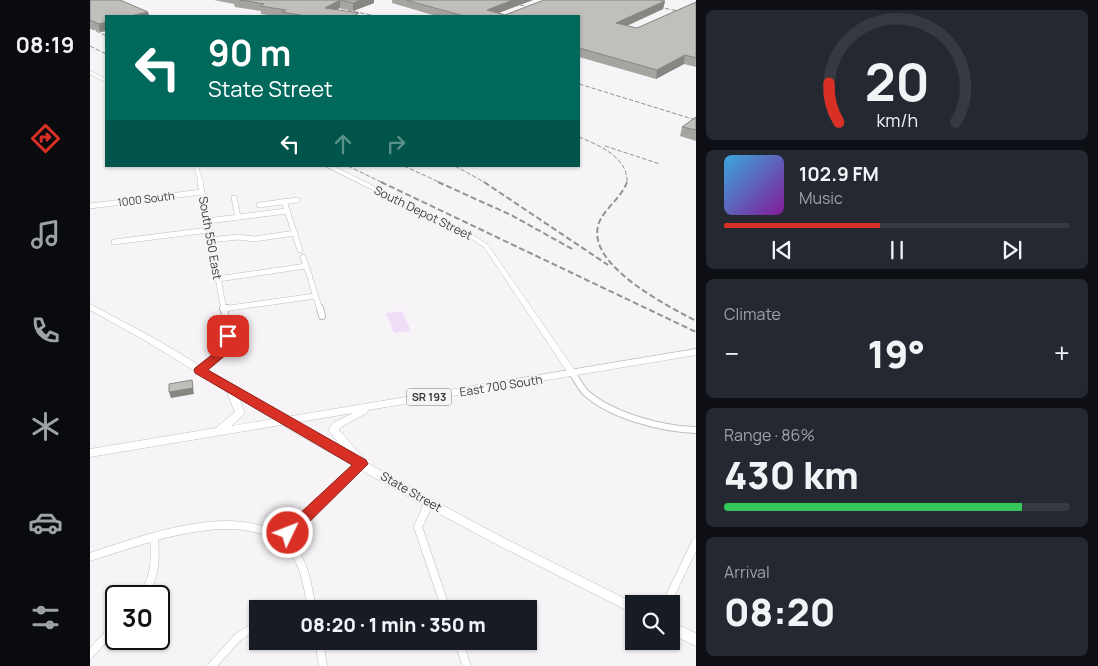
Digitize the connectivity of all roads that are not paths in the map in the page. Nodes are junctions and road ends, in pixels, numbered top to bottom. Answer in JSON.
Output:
{"nodes":[{"id":1,"x":90,"y":72,"type":"edge"},
{"id":2,"x":105,"y":80,"type":"edge"},
{"id":3,"x":196,"y":167,"type":"edge"},
{"id":4,"x":330,"y":167,"type":"edge"},
{"id":5,"x":202,"y":192,"type":"junction"},
{"id":6,"x":234,"y":198,"type":"dead end"},
{"id":7,"x":297,"y":200,"type":"dead end"},
{"id":8,"x":284,"y":201,"type":"junction"},
{"id":9,"x":260,"y":205,"type":"dead end"},
{"id":10,"x":90,"y":206,"type":"edge"},
{"id":11,"x":287,"y":211,"type":"junction"},
{"id":12,"x":238,"y":217,"type":"junction"},
{"id":13,"x":207,"y":221,"type":"junction"},
{"id":14,"x":208,"y":230,"type":"junction"},
{"id":15,"x":295,"y":233,"type":"junction"},
{"id":16,"x":210,"y":240,"type":"junction"},
{"id":17,"x":114,"y":242,"type":"dead end"},
{"id":18,"x":300,"y":250,"type":"dead end"},
{"id":19,"x":303,"y":257,"type":"dead end"},
{"id":20,"x":306,"y":266,"type":"junction"},
{"id":21,"x":218,"y":279,"type":"junction"},
{"id":22,"x":316,"y":296,"type":"junction"},
{"id":23,"x":90,"y":307,"type":"edge"},
{"id":24,"x":223,"y":309,"type":"junction"},
{"id":25,"x":322,"y":316,"type":"dead end"},
{"id":26,"x":696,"y":352,"type":"edge"},
{"id":27,"x":200,"y":370,"type":"junction"},
{"id":28,"x":573,"y":374,"type":"junction"},
{"id":29,"x":231,"y":390,"type":"junction"},
{"id":30,"x":373,"y":406,"type":"junction"},
{"id":31,"x":285,"y":421,"type":"junction"},
{"id":32,"x":696,"y":430,"type":"edge"},
{"id":33,"x":217,"y":432,"type":"junction"},
{"id":34,"x":90,"y":453,"type":"edge"},
{"id":35,"x":362,"y":464,"type":"junction"},
{"id":36,"x":429,"y":502,"type":"junction"},
{"id":37,"x":154,"y":538,"type":"junction"},
{"id":38,"x":281,"y":540,"type":"junction"},
{"id":39,"x":696,"y":542,"type":"edge"},
{"id":40,"x":90,"y":557,"type":"edge"},
{"id":41,"x":150,"y":585,"type":"edge"},
{"id":42,"x":670,"y":595,"type":"edge"},
{"id":43,"x":310,"y":600,"type":"edge"},
{"id":44,"x":443,"y":600,"type":"edge"},
{"id":45,"x":625,"y":604,"type":"edge"},
{"id":46,"x":249,"y":629,"type":"edge"},
{"id":47,"x":680,"y":632,"type":"edge"},
{"id":48,"x":105,"y":638,"type":"edge"},
{"id":49,"x":696,"y":640,"type":"edge"},
{"id":50,"x":320,"y":650,"type":"edge"},
{"id":51,"x":461,"y":650,"type":"edge"},
{"id":52,"x":90,"y":654,"type":"edge"},
{"id":53,"x":212,"y":666,"type":"edge"},
{"id":54,"x":323,"y":666,"type":"edge"},
{"id":55,"x":467,"y":666,"type":"edge"}],
"edges":[{"from":1,"to":2,"type":"street"},
{"from":3,"to":5,"type":"street","name":"South 550 East"},
{"from":4,"to":28,"type":"street","name":"South Depot Street"},
{"from":5,"to":10,"type":"street","name":"1000 South"},
{"from":5,"to":13,"type":"street","name":"South 550 East"},
{"from":6,"to":12,"type":"street"},
{"from":7,"to":8,"type":"street"},
{"from":8,"to":9,"type":"street"},
{"from":8,"to":11,"type":"street"},
{"from":11,"to":12,"type":"street"},
{"from":11,"to":15,"type":"street"},
{"from":12,"to":13,"type":"street"},
{"from":13,"to":14,"type":"street","name":"South 550 East"},
{"from":14,"to":16,"type":"street","name":"South 550 East"},
{"from":14,"to":17,"type":"street"},
{"from":15,"to":16,"type":"street"},
{"from":15,"to":18,"type":"street"},
{"from":16,"to":21,"type":"street","name":"South 550 East"},
{"from":19,"to":20,"type":"street"},
{"from":20,"to":21,"type":"street"},
{"from":20,"to":22,"type":"street"},
{"from":21,"to":24,"type":"street","name":"South 550 East"},
{"from":22,"to":24,"type":"street"},
{"from":22,"to":25,"type":"street"},
{"from":23,"to":27,"type":"main road","name":"State Street"},
{"from":24,"to":27,"type":"street","name":"South 550 East"},
{"from":26,"to":28,"type":"main road","name":"East 700 South","number":"SR 193"},
{"from":27,"to":29,"type":"main road","name":"State Street"},
{"from":28,"to":30,"type":"main road","name":"East 700 South","number":"SR 193"},
{"from":28,"to":32,"type":"street"},
{"from":29,"to":31,"type":"main road","name":"State Street"},
{"from":29,"to":33,"type":"main road"},
{"from":30,"to":31,"type":"main road","name":"East 700 South","number":"SR 193"},
{"from":30,"to":35,"type":"main road"},
{"from":31,"to":33,"type":"main road","name":"East 700 South","number":"SR 193"},
{"from":31,"to":35,"type":"main road","name":"State Street"},
{"from":33,"to":34,"type":"main road","number":"SR 193"},
{"from":35,"to":36,"type":"main road","name":"State Street"},
{"from":35,"to":38,"type":"street"},
{"from":36,"to":44,"type":"street"},
{"from":36,"to":45,"type":"main road","name":"State Street"},
{"from":37,"to":38,"type":"street"},
{"from":37,"to":40,"type":"street"},
{"from":37,"to":41,"type":"street"},
{"from":38,"to":43,"type":"street"},
{"from":39,"to":42,"type":"street"},
{"from":46,"to":53,"type":"street"},
{"from":47,"to":49,"type":"main road"},
{"from":48,"to":52,"type":"street"},
{"from":50,"to":54,"type":"street"},
{"from":51,"to":55,"type":"street"}]}
